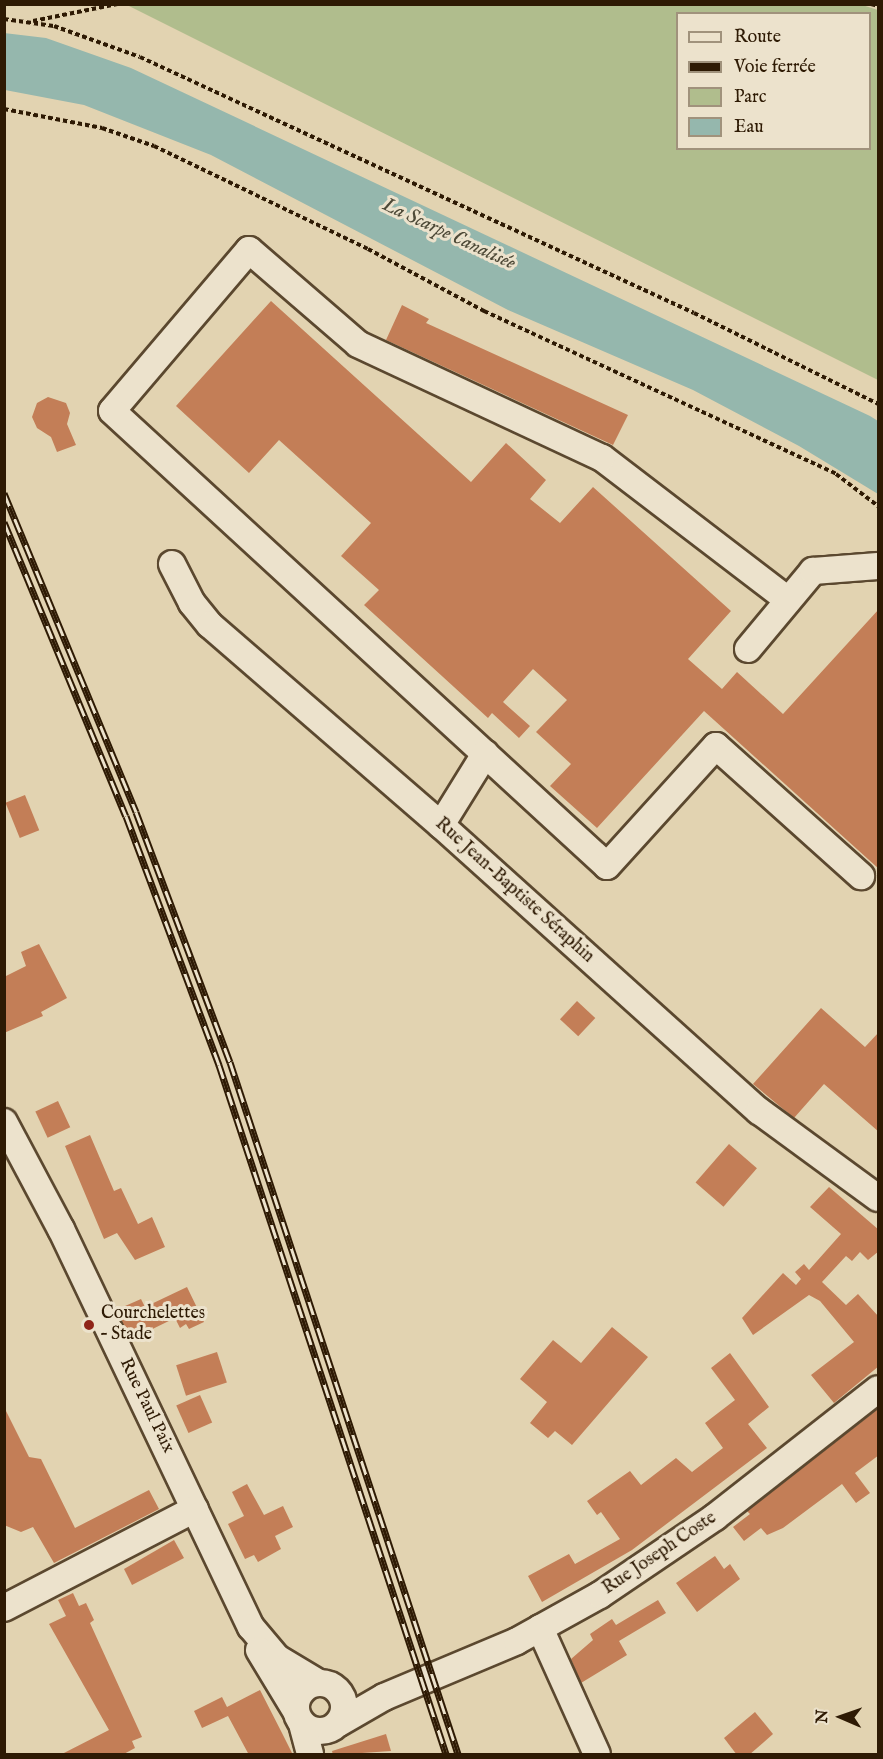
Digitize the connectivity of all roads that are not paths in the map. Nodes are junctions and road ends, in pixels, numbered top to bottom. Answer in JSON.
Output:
{"nodes":[{"id":1,"x":172,"y":564,"type":"dead end"},
{"id":2,"x":879,"y":566,"type":"edge"},
{"id":3,"x":788,"y":600,"type":"junction"},
{"id":4,"x":748,"y":649,"type":"dead end"},
{"id":5,"x":485,"y":754,"type":"junction"},
{"id":6,"x":441,"y":825,"type":"junction"},
{"id":7,"x":861,"y":876,"type":"dead end"},
{"id":8,"x":4,"y":1122,"type":"edge"},
{"id":9,"x":879,"y":1198,"type":"edge"},
{"id":10,"x":879,"y":1389,"type":"edge"},
{"id":11,"x":195,"y":1509,"type":"junction"},
{"id":12,"x":4,"y":1608,"type":"edge"},
{"id":13,"x":251,"y":1628,"type":"junction"},
{"id":14,"x":540,"y":1628,"type":"junction"},
{"id":15,"x":418,"y":1681,"type":"junction"},
{"id":16,"x":326,"y":1685,"type":"junction"},
{"id":17,"x":299,"y":1718,"type":"junction"},
{"id":18,"x":337,"y":1725,"type":"junction"},
{"id":19,"x":594,"y":1753,"type":"edge"},
{"id":20,"x":310,"y":1755,"type":"edge"},
{"id":21,"x":326,"y":1755,"type":"edge"}],
"edges":[{"from":1,"to":6,"type":"street","name":"Rue Jean-Baptiste Séraphin"},
{"from":2,"to":3,"type":"street"},
{"from":3,"to":4,"type":"street"},
{"from":3,"to":5,"type":"street"},
{"from":5,"to":6,"type":"street"},
{"from":5,"to":7,"type":"street"},
{"from":6,"to":9,"type":"street","name":"Rue Jean-Baptiste Séraphin"},
{"from":8,"to":11,"type":"street","name":"Rue Paul Paix"},
{"from":10,"to":14,"type":"street","name":"Rue Joseph Coste"},
{"from":11,"to":12,"type":"street"},
{"from":11,"to":13,"type":"street","name":"Rue Paul Paix"},
{"from":13,"to":16,"type":"street","name":"Rue Paul Paix"},
{"from":13,"to":17,"type":"street","name":"Rue Paul Paix"},
{"from":14,"to":15,"type":"street","name":"Rue Joseph Coste"},
{"from":14,"to":19,"type":"street"},
{"from":15,"to":16,"type":"street","name":"Rue Joseph Coste"},
{"from":15,"to":18,"type":"street","name":"Rue Joseph Coste"},
{"from":16,"to":17,"type":"street"},
{"from":16,"to":18,"type":"street"},
{"from":17,"to":18,"type":"street"},
{"from":17,"to":20,"type":"street","name":"Rue Paul Paix"},
{"from":18,"to":21,"type":"street"}]}
